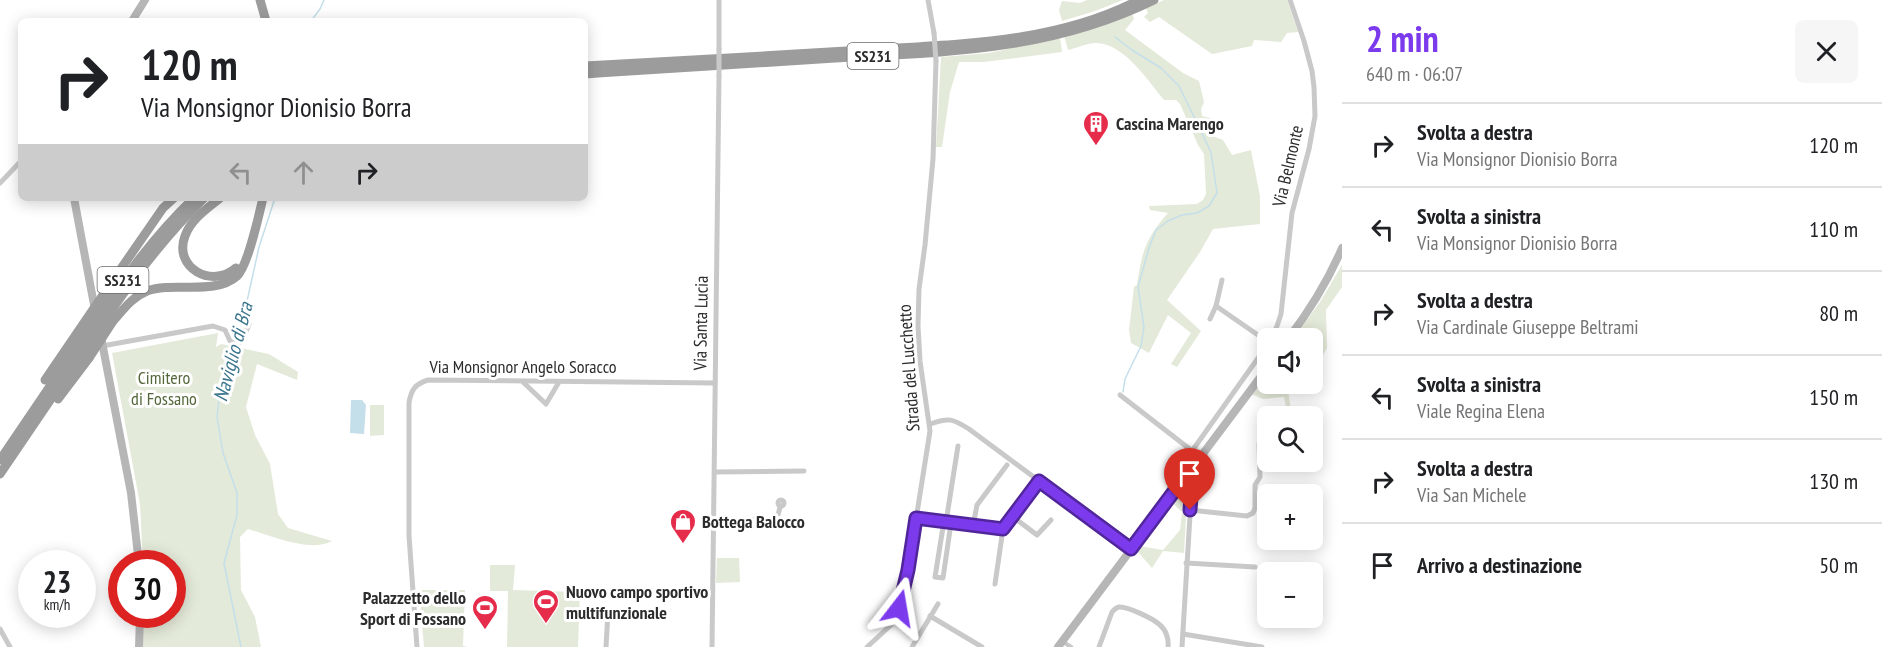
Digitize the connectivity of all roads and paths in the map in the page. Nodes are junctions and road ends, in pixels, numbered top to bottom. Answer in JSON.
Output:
{"nodes":[{"id":1,"x":144,"y":0,"type":"edge"},
{"id":2,"x":260,"y":0,"type":"edge"},
{"id":3,"x":266,"y":0,"type":"edge"},
{"id":4,"x":719,"y":0,"type":"edge"},
{"id":5,"x":928,"y":0,"type":"edge"},
{"id":6,"x":1139,"y":0,"type":"edge"},
{"id":7,"x":1154,"y":0,"type":"edge"},
{"id":8,"x":1290,"y":0,"type":"edge"},
{"id":9,"x":134,"y":18,"type":"edge"},
{"id":10,"x":266,"y":18,"type":"edge"},
{"id":11,"x":267,"y":18,"type":"edge"},
{"id":12,"x":588,"y":66,"type":"edge"},
{"id":13,"x":588,"y":74,"type":"edge"},
{"id":14,"x":18,"y":164,"type":"edge"},
{"id":15,"x":0,"y":183,"type":"edge"},
{"id":16,"x":75,"y":201,"type":"edge"},
{"id":17,"x":171,"y":201,"type":"edge"},
{"id":18,"x":191,"y":201,"type":"edge"},
{"id":19,"x":201,"y":201,"type":"edge"},
{"id":20,"x":217,"y":201,"type":"edge"},
{"id":21,"x":262,"y":201,"type":"edge"},
{"id":22,"x":251,"y":242,"type":"junction"},
{"id":23,"x":1342,"y":248,"type":"edge"},
{"id":24,"x":1222,"y":280,"type":"dead end"},
{"id":25,"x":1216,"y":306,"type":"junction"},
{"id":26,"x":1210,"y":319,"type":"dead end"},
{"id":27,"x":249,"y":324,"type":"dead end"},
{"id":28,"x":1274,"y":328,"type":"edge"},
{"id":29,"x":1296,"y":328,"type":"edge"},
{"id":30,"x":1257,"y":334,"type":"edge"},
{"id":31,"x":102,"y":346,"type":"junction"},
{"id":32,"x":1257,"y":358,"type":"edge"},
{"id":33,"x":1257,"y":380,"type":"edge"},
{"id":34,"x":523,"y":382,"type":"junction"},
{"id":35,"x":559,"y":382,"type":"junction"},
{"id":36,"x":714,"y":383,"type":"junction"},
{"id":37,"x":1120,"y":395,"type":"dead end"},
{"id":38,"x":930,"y":424,"type":"junction"},
{"id":39,"x":26,"y":429,"type":"junction"},
{"id":40,"x":958,"y":446,"type":"dead end"},
{"id":41,"x":1196,"y":454,"type":"junction"},
{"id":42,"x":0,"y":460,"type":"edge"},
{"id":43,"x":1007,"y":465,"type":"dead end"},
{"id":44,"x":1190,"y":470,"type":"junction"},
{"id":45,"x":804,"y":471,"type":"dead end"},
{"id":46,"x":715,"y":472,"type":"junction"},
{"id":47,"x":1260,"y":472,"type":"edge"},
{"id":48,"x":0,"y":474,"type":"edge"},
{"id":49,"x":1039,"y":481,"type":"junction"},
{"id":50,"x":780,"y":507,"type":"dead end"},
{"id":51,"x":1190,"y":510,"type":"junction"},
{"id":52,"x":1012,"y":516,"type":"junction"},
{"id":53,"x":916,"y":518,"type":"junction"},
{"id":54,"x":1051,"y":520,"type":"dead end"},
{"id":55,"x":714,"y":521,"type":"junction"},
{"id":56,"x":947,"y":522,"type":"junction"},
{"id":57,"x":973,"y":526,"type":"junction"},
{"id":58,"x":1003,"y":529,"type":"junction"},
{"id":59,"x":1131,"y":549,"type":"junction"},
{"id":60,"x":137,"y":550,"type":"edge"},
{"id":61,"x":1186,"y":563,"type":"junction"},
{"id":62,"x":1255,"y":567,"type":"dead end"},
{"id":63,"x":995,"y":584,"type":"dead end"},
{"id":64,"x":938,"y":604,"type":"dead end"},
{"id":65,"x":608,"y":612,"type":"dead end"},
{"id":66,"x":930,"y":616,"type":"junction"},
{"id":67,"x":140,"y":628,"type":"edge"},
{"id":68,"x":0,"y":629,"type":"edge"},
{"id":69,"x":1183,"y":634,"type":"junction"},
{"id":70,"x":971,"y":644,"type":"edge"},
{"id":71,"x":1060,"y":644,"type":"edge"},
{"id":72,"x":10,"y":647,"type":"edge"},
{"id":73,"x":139,"y":647,"type":"edge"},
{"id":74,"x":417,"y":647,"type":"edge"},
{"id":75,"x":606,"y":647,"type":"edge"},
{"id":76,"x":712,"y":647,"type":"edge"},
{"id":77,"x":867,"y":647,"type":"edge"},
{"id":78,"x":912,"y":647,"type":"edge"},
{"id":79,"x":982,"y":647,"type":"edge"},
{"id":80,"x":1071,"y":647,"type":"edge"},
{"id":81,"x":1099,"y":647,"type":"edge"},
{"id":82,"x":1168,"y":647,"type":"edge"},
{"id":83,"x":1182,"y":647,"type":"edge"},
{"id":84,"x":1262,"y":647,"type":"edge"}],
"edges":[{"from":1,"to":9,"type":"main road"},
{"from":2,"to":10,"type":"highway"},
{"from":3,"to":11,"type":"highway"},
{"from":4,"to":36,"type":"street","name":"Via Santa Lucia","bridge":true},
{"from":5,"to":38,"type":"street","name":"Strada del Lucchetto","bridge":true},
{"from":6,"to":12,"type":"highway","number":"SS231"},
{"from":7,"to":13,"type":"highway","number":"SS231"},
{"from":8,"to":28,"type":"street","name":"Via Belmonte"},
{"from":14,"to":15,"type":"street"},
{"from":16,"to":31,"type":"main road"},
{"from":17,"to":39,"type":"highway","bridge":true},
{"from":18,"to":39,"type":"highway","number":"SS231","bridge":true},
{"from":19,"to":39,"type":"highway","number":"SS231","bridge":true},
{"from":20,"to":22,"type":"highway"},
{"from":21,"to":22,"type":"highway"},
{"from":22,"to":39,"type":"highway","bridge":true},
{"from":23,"to":29,"type":"main road"},
{"from":24,"to":25,"type":"street"},
{"from":25,"to":26,"type":"street"},
{"from":25,"to":30,"type":"street"},
{"from":27,"to":31,"type":"street"},
{"from":31,"to":60,"type":"main road"},
{"from":32,"to":41,"type":"street","name":"Via Belmonte"},
{"from":33,"to":41,"type":"main road"},
{"from":34,"to":35,"type":"street","name":"Via Monsignor Angelo Soracco"},
{"from":34,"to":35,"type":"street"},
{"from":34,"to":74,"type":"street","name":"Via Monsignor Angelo Soracco"},
{"from":35,"to":36,"type":"street","name":"Via Monsignor Angelo Soracco"},
{"from":36,"to":46,"type":"street","name":"Via Santa Lucia"},
{"from":37,"to":41,"type":"street"},
{"from":38,"to":49,"type":"street"},
{"from":38,"to":53,"type":"street","name":"Strada del Lucchetto"},
{"from":39,"to":42,"type":"highway","number":"SS231"},
{"from":39,"to":48,"type":"highway","number":"SS231"},
{"from":40,"to":56,"type":"street"},
{"from":41,"to":44,"type":"main road"},
{"from":43,"to":57,"type":"street"},
{"from":44,"to":51,"type":"street"},
{"from":44,"to":59,"type":"main road"},
{"from":45,"to":46,"type":"street"},
{"from":46,"to":55,"type":"street","name":"Via Santa Lucia"},
{"from":47,"to":51,"type":"street"},
{"from":49,"to":52,"type":"street"},
{"from":49,"to":59,"type":"street"},
{"from":50,"to":55,"type":"street"},
{"from":51,"to":61,"type":"street"},
{"from":52,"to":54,"type":"street"},
{"from":52,"to":58,"type":"street"},
{"from":53,"to":56,"type":"street"},
{"from":53,"to":77,"type":"street","name":"Strada del Lucchetto"},
{"from":55,"to":76,"type":"street","name":"Via Santa Lucia"},
{"from":56,"to":56,"type":"street"},
{"from":56,"to":57,"type":"street"},
{"from":57,"to":58,"type":"street"},
{"from":58,"to":63,"type":"street"},
{"from":59,"to":71,"type":"main road"},
{"from":61,"to":62,"type":"street"},
{"from":61,"to":69,"type":"street"},
{"from":64,"to":66,"type":"street"},
{"from":65,"to":75,"type":"street"},
{"from":66,"to":70,"type":"street"},
{"from":66,"to":78,"type":"street"},
{"from":67,"to":73,"type":"main road"},
{"from":68,"to":72,"type":"street"},
{"from":69,"to":83,"type":"street"},
{"from":69,"to":84,"type":"street"},
{"from":70,"to":79,"type":"street"},
{"from":71,"to":80,"type":"street"},
{"from":81,"to":82,"type":"street"}]}
